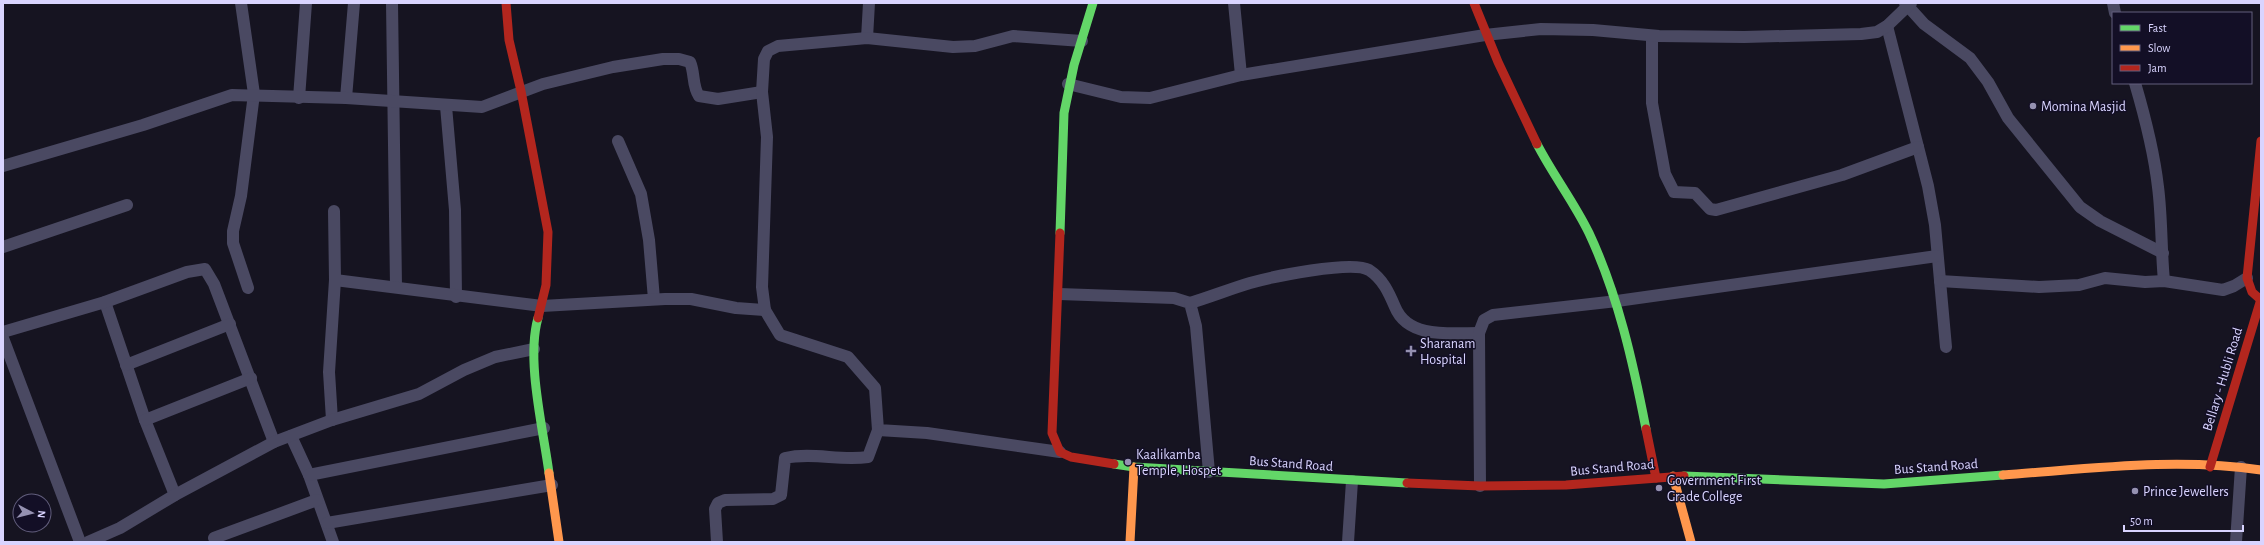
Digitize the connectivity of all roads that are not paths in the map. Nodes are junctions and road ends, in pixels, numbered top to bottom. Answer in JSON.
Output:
{"nodes":[{"id":1,"x":241,"y":3,"type":"edge"},
{"id":2,"x":306,"y":3,"type":"edge"},
{"id":3,"x":354,"y":3,"type":"edge"},
{"id":4,"x":392,"y":3,"type":"edge"},
{"id":5,"x":506,"y":3,"type":"edge"},
{"id":6,"x":869,"y":3,"type":"edge"},
{"id":7,"x":1093,"y":3,"type":"edge"},
{"id":8,"x":1234,"y":3,"type":"edge"},
{"id":9,"x":1474,"y":3,"type":"edge"},
{"id":10,"x":1907,"y":4,"type":"edge"},
{"id":11,"x":1887,"y":26,"type":"junction"},
{"id":12,"x":1485,"y":35,"type":"junction"},
{"id":13,"x":1652,"y":36,"type":"junction"},
{"id":14,"x":868,"y":38,"type":"junction"},
{"id":15,"x":1082,"y":42,"type":"junction"},
{"id":16,"x":1241,"y":75,"type":"junction"},
{"id":17,"x":1068,"y":84,"type":"junction"},
{"id":18,"x":2135,"y":84,"type":"edge"},
{"id":19,"x":521,"y":91,"type":"junction"},
{"id":20,"x":762,"y":92,"type":"junction"},
{"id":21,"x":254,"y":94,"type":"junction"},
{"id":22,"x":299,"y":98,"type":"junction"},
{"id":23,"x":346,"y":98,"type":"junction"},
{"id":24,"x":393,"y":100,"type":"junction"},
{"id":25,"x":446,"y":106,"type":"junction"},
{"id":26,"x":618,"y":141,"type":"dead end"},
{"id":27,"x":2261,"y":141,"type":"edge"},
{"id":28,"x":1918,"y":147,"type":"junction"},
{"id":29,"x":3,"y":166,"type":"edge"},
{"id":30,"x":127,"y":206,"type":"dead end"},
{"id":31,"x":334,"y":211,"type":"dead end"},
{"id":32,"x":3,"y":247,"type":"edge"},
{"id":33,"x":2163,"y":253,"type":"junction"},
{"id":34,"x":1936,"y":256,"type":"junction"},
{"id":35,"x":2247,"y":278,"type":"junction"},
{"id":36,"x":335,"y":280,"type":"junction"},
{"id":37,"x":2164,"y":281,"type":"junction"},
{"id":38,"x":1940,"y":282,"type":"junction"},
{"id":39,"x":396,"y":286,"type":"junction"},
{"id":40,"x":248,"y":288,"type":"dead end"},
{"id":41,"x":1059,"y":294,"type":"junction"},
{"id":42,"x":456,"y":296,"type":"junction"},
{"id":43,"x":654,"y":299,"type":"junction"},
{"id":44,"x":2261,"y":300,"type":"edge"},
{"id":45,"x":1617,"y":301,"type":"junction"},
{"id":46,"x":105,"y":302,"type":"junction"},
{"id":47,"x":1190,"y":303,"type":"junction"},
{"id":48,"x":542,"y":306,"type":"junction"},
{"id":49,"x":765,"y":310,"type":"junction"},
{"id":50,"x":230,"y":324,"type":"junction"},
{"id":51,"x":3,"y":332,"type":"edge"},
{"id":52,"x":1478,"y":333,"type":"junction"},
{"id":53,"x":3,"y":338,"type":"edge"},
{"id":54,"x":1946,"y":347,"type":"dead end"},
{"id":55,"x":534,"y":349,"type":"junction"},
{"id":56,"x":126,"y":365,"type":"junction"},
{"id":57,"x":251,"y":378,"type":"junction"},
{"id":58,"x":146,"y":420,"type":"junction"},
{"id":59,"x":332,"y":420,"type":"junction"},
{"id":60,"x":544,"y":428,"type":"junction"},
{"id":61,"x":878,"y":430,"type":"junction"},
{"id":62,"x":291,"y":436,"type":"junction"},
{"id":63,"x":274,"y":442,"type":"junction"},
{"id":64,"x":1060,"y":452,"type":"junction"},
{"id":65,"x":1134,"y":467,"type":"junction"},
{"id":66,"x":2210,"y":467,"type":"junction"},
{"id":67,"x":2241,"y":467,"type":"junction"},
{"id":68,"x":2261,"y":470,"type":"edge"},
{"id":69,"x":1209,"y":472,"type":"junction"},
{"id":70,"x":309,"y":475,"type":"junction"},
{"id":71,"x":1673,"y":476,"type":"junction"},
{"id":72,"x":1656,"y":478,"type":"junction"},
{"id":73,"x":1352,"y":481,"type":"junction"},
{"id":74,"x":552,"y":485,"type":"junction"},
{"id":75,"x":1480,"y":486,"type":"junction"},
{"id":76,"x":175,"y":495,"type":"junction"},
{"id":77,"x":317,"y":500,"type":"junction"},
{"id":78,"x":327,"y":522,"type":"junction"},
{"id":79,"x":214,"y":538,"type":"dead end"},
{"id":80,"x":80,"y":542,"type":"edge"},
{"id":81,"x":88,"y":542,"type":"edge"},
{"id":82,"x":333,"y":542,"type":"edge"},
{"id":83,"x":559,"y":542,"type":"edge"},
{"id":84,"x":717,"y":542,"type":"edge"},
{"id":85,"x":1130,"y":542,"type":"edge"},
{"id":86,"x":1348,"y":542,"type":"edge"},
{"id":87,"x":1691,"y":542,"type":"edge"},
{"id":88,"x":2236,"y":542,"type":"edge"}],
"edges":[{"from":1,"to":21,"type":"street"},
{"from":2,"to":22,"type":"street"},
{"from":3,"to":23,"type":"street"},
{"from":4,"to":24,"type":"street"},
{"from":5,"to":19,"type":"street"},
{"from":6,"to":14,"type":"street"},
{"from":7,"to":15,"type":"street"},
{"from":8,"to":16,"type":"street"},
{"from":9,"to":12,"type":"street"},
{"from":10,"to":11,"type":"street"},
{"from":10,"to":33,"type":"street"},
{"from":11,"to":13,"type":"street"},
{"from":11,"to":28,"type":"street"},
{"from":12,"to":13,"type":"street"},
{"from":12,"to":16,"type":"street"},
{"from":12,"to":45,"type":"street"},
{"from":13,"to":28,"type":"street"},
{"from":14,"to":15,"type":"street"},
{"from":14,"to":20,"type":"street"},
{"from":15,"to":17,"type":"street"},
{"from":16,"to":17,"type":"street"},
{"from":17,"to":41,"type":"street"},
{"from":18,"to":33,"type":"street"},
{"from":19,"to":20,"type":"street"},
{"from":19,"to":25,"type":"street"},
{"from":19,"to":48,"type":"street"},
{"from":20,"to":49,"type":"street"},
{"from":21,"to":22,"type":"street"},
{"from":21,"to":29,"type":"street"},
{"from":21,"to":40,"type":"street"},
{"from":22,"to":23,"type":"street"},
{"from":23,"to":24,"type":"street"},
{"from":24,"to":25,"type":"street"},
{"from":24,"to":39,"type":"street"},
{"from":25,"to":42,"type":"street"},
{"from":26,"to":43,"type":"street"},
{"from":27,"to":35,"type":"street"},
{"from":28,"to":34,"type":"street"},
{"from":30,"to":32,"type":"street"},
{"from":31,"to":36,"type":"street"},
{"from":33,"to":37,"type":"street"},
{"from":34,"to":38,"type":"street"},
{"from":34,"to":45,"type":"street"},
{"from":35,"to":37,"type":"street"},
{"from":35,"to":44,"type":"street"},
{"from":36,"to":39,"type":"street"},
{"from":36,"to":59,"type":"street"},
{"from":37,"to":38,"type":"street"},
{"from":38,"to":54,"type":"street"},
{"from":39,"to":42,"type":"street"},
{"from":41,"to":47,"type":"street"},
{"from":41,"to":64,"type":"street"},
{"from":42,"to":48,"type":"street"},
{"from":43,"to":48,"type":"street"},
{"from":43,"to":49,"type":"street"},
{"from":44,"to":66,"type":"street","name":"Bellary - Hubli Road"},
{"from":45,"to":52,"type":"street"},
{"from":45,"to":72,"type":"street"},
{"from":46,"to":50,"type":"street"},
{"from":46,"to":51,"type":"street"},
{"from":46,"to":56,"type":"street"},
{"from":47,"to":52,"type":"street"},
{"from":47,"to":69,"type":"street"},
{"from":48,"to":55,"type":"street"},
{"from":49,"to":61,"type":"street"},
{"from":50,"to":56,"type":"street"},
{"from":50,"to":57,"type":"street"},
{"from":52,"to":75,"type":"street"},
{"from":53,"to":80,"type":"street"},
{"from":55,"to":59,"type":"street"},
{"from":55,"to":60,"type":"street"},
{"from":56,"to":58,"type":"street"},
{"from":57,"to":58,"type":"street"},
{"from":57,"to":63,"type":"street"},
{"from":58,"to":76,"type":"street"},
{"from":59,"to":62,"type":"street"},
{"from":60,"to":70,"type":"street"},
{"from":60,"to":74,"type":"street"},
{"from":61,"to":64,"type":"street"},
{"from":61,"to":84,"type":"street"},
{"from":62,"to":63,"type":"street"},
{"from":62,"to":70,"type":"street"},
{"from":63,"to":76,"type":"street"},
{"from":64,"to":65,"type":"street","name":"Bus Stand Road"},
{"from":65,"to":69,"type":"street","name":"Bus Stand Road"},
{"from":65,"to":85,"type":"street"},
{"from":66,"to":67,"type":"street","name":"Bus Stand Road"},
{"from":66,"to":71,"type":"street","name":"Bus Stand Road"},
{"from":67,"to":68,"type":"street","name":"Bus Stand Road"},
{"from":67,"to":88,"type":"street"},
{"from":69,"to":73,"type":"street","name":"Bus Stand Road"},
{"from":70,"to":77,"type":"street"},
{"from":71,"to":72,"type":"street","name":"Bus Stand Road"},
{"from":71,"to":87,"type":"street"},
{"from":72,"to":75,"type":"street","name":"Bus Stand Road"},
{"from":73,"to":75,"type":"street","name":"Bus Stand Road"},
{"from":73,"to":86,"type":"street"},
{"from":74,"to":78,"type":"street"},
{"from":74,"to":83,"type":"street"},
{"from":76,"to":81,"type":"street"},
{"from":77,"to":78,"type":"street"},
{"from":77,"to":79,"type":"street"},
{"from":78,"to":82,"type":"street"}]}
